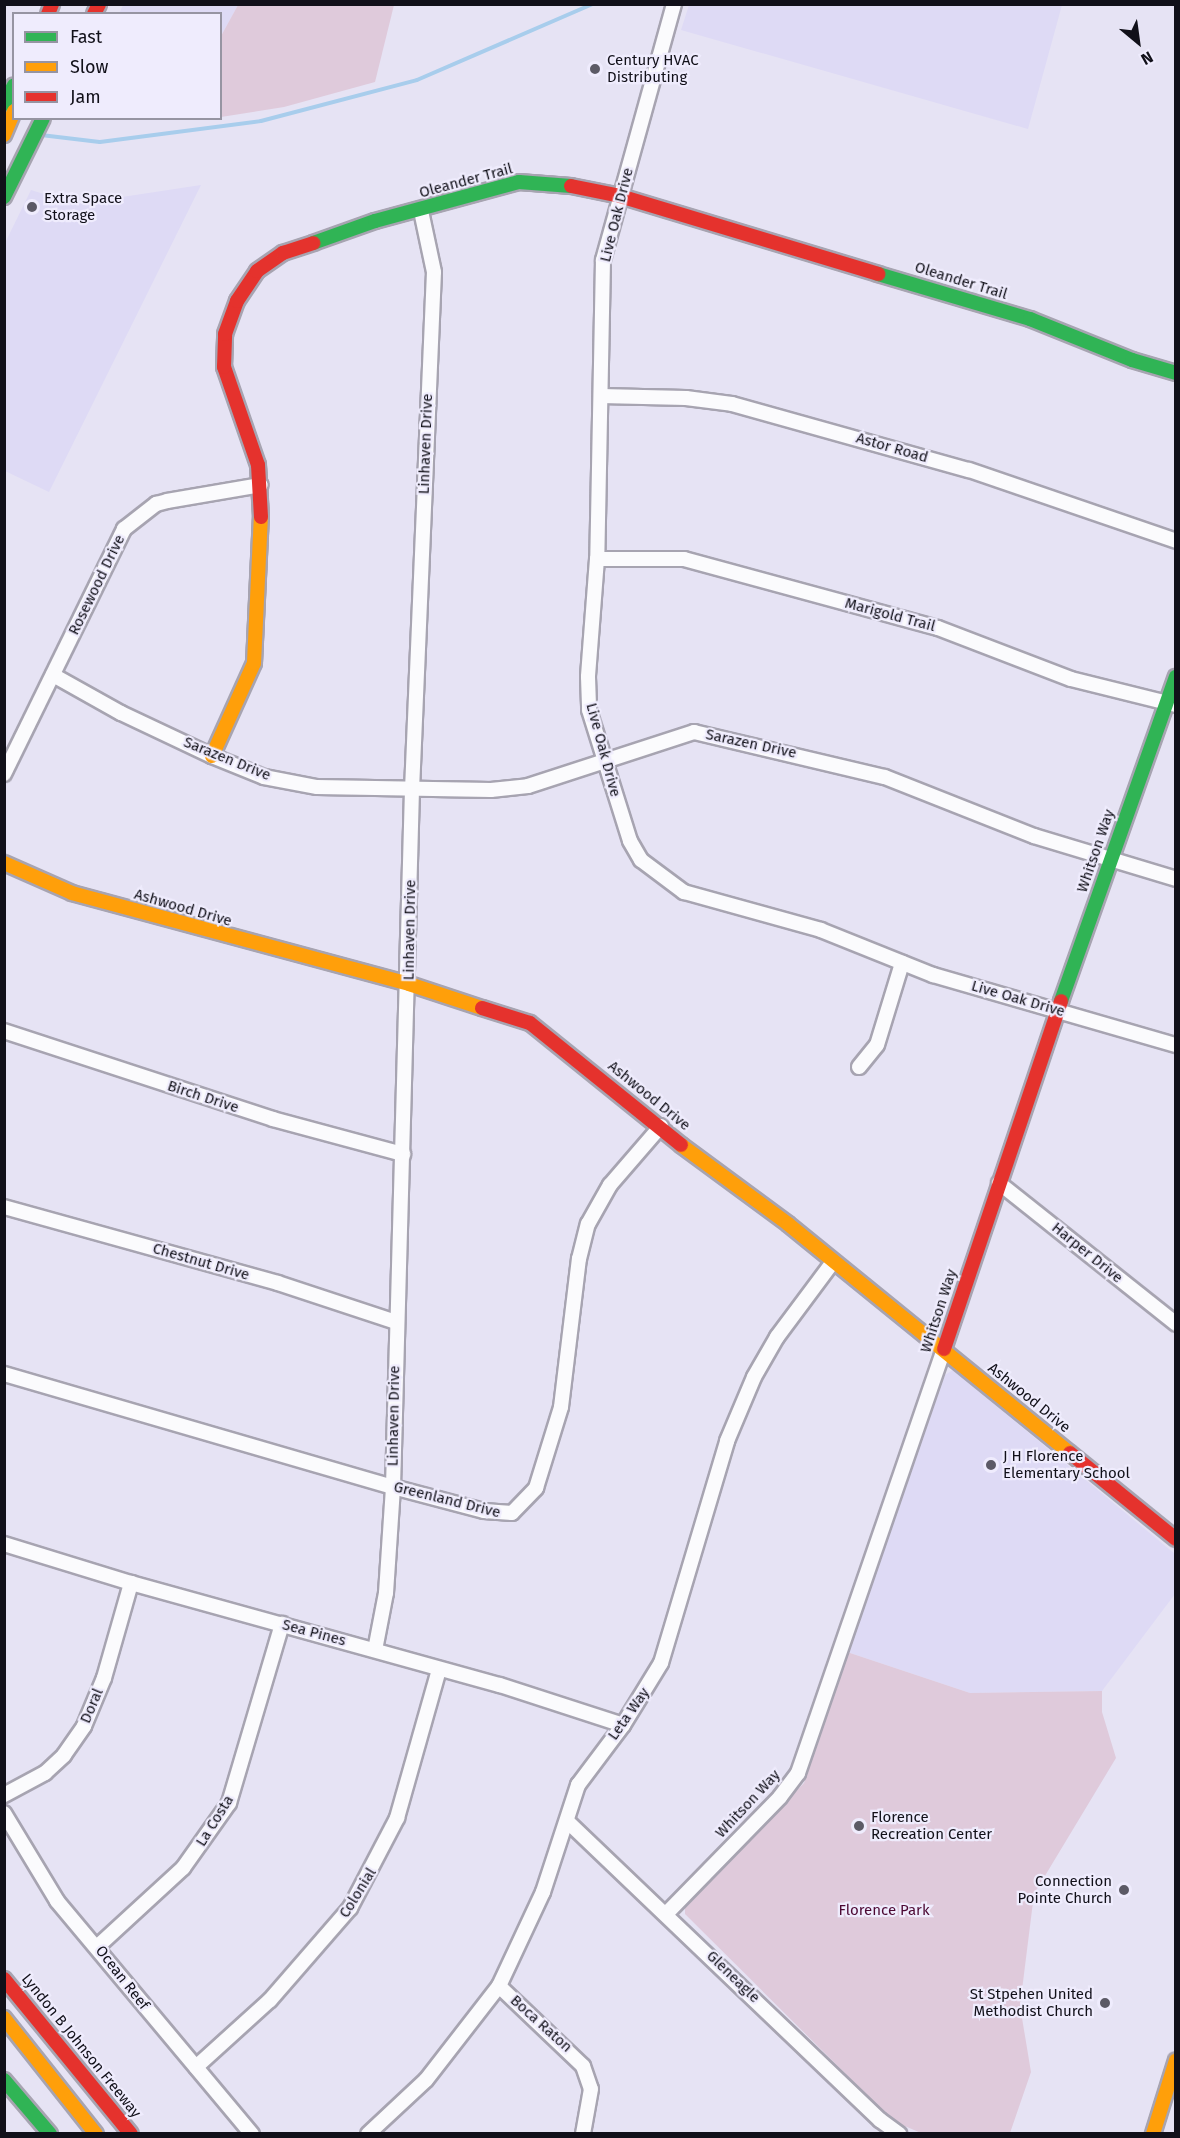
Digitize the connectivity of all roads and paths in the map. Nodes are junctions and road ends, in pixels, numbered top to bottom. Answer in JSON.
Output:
{"nodes":[{"id":1,"x":674,"y":4,"type":"edge"},
{"id":2,"x":12,"y":89,"type":"edge"},
{"id":3,"x":4,"y":104,"type":"edge"},
{"id":4,"x":12,"y":116,"type":"edge"},
{"id":5,"x":42,"y":120,"type":"edge"},
{"id":6,"x":4,"y":135,"type":"edge"},
{"id":7,"x":620,"y":196,"type":"junction"},
{"id":8,"x":4,"y":197,"type":"edge"},
{"id":9,"x":421,"y":211,"type":"junction"},
{"id":10,"x":1176,"y":373,"type":"edge"},
{"id":11,"x":601,"y":396,"type":"junction"},
{"id":12,"x":261,"y":485,"type":"junction"},
{"id":13,"x":1176,"y":541,"type":"edge"},
{"id":14,"x":597,"y":559,"type":"junction"},
{"id":15,"x":53,"y":675,"type":"junction"},
{"id":16,"x":1176,"y":677,"type":"edge"},
{"id":17,"x":1171,"y":704,"type":"edge"},
{"id":18,"x":212,"y":756,"type":"junction"},
{"id":19,"x":606,"y":760,"type":"junction"},
{"id":20,"x":4,"y":774,"type":"edge"},
{"id":21,"x":412,"y":790,"type":"junction"},
{"id":22,"x":1109,"y":858,"type":"junction"},
{"id":23,"x":4,"y":863,"type":"edge"},
{"id":24,"x":1176,"y":879,"type":"edge"},
{"id":25,"x":902,"y":963,"type":"junction"},
{"id":26,"x":409,"y":984,"type":"junction"},
{"id":27,"x":1060,"y":1010,"type":"junction"},
{"id":28,"x":4,"y":1031,"type":"edge"},
{"id":29,"x":1176,"y":1045,"type":"edge"},
{"id":30,"x":859,"y":1067,"type":"dead end"},
{"id":31,"x":661,"y":1126,"type":"junction"},
{"id":32,"x":404,"y":1154,"type":"junction"},
{"id":33,"x":999,"y":1183,"type":"junction"},
{"id":34,"x":4,"y":1207,"type":"edge"},
{"id":35,"x":833,"y":1262,"type":"junction"},
{"id":36,"x":396,"y":1322,"type":"junction"},
{"id":37,"x":1176,"y":1324,"type":"edge"},
{"id":38,"x":944,"y":1349,"type":"junction"},
{"id":39,"x":4,"y":1374,"type":"edge"},
{"id":40,"x":393,"y":1487,"type":"junction"},
{"id":41,"x":1176,"y":1539,"type":"edge"},
{"id":42,"x":4,"y":1544,"type":"edge"},
{"id":43,"x":131,"y":1583,"type":"junction"},
{"id":44,"x":282,"y":1624,"type":"junction"},
{"id":45,"x":375,"y":1650,"type":"junction"},
{"id":46,"x":439,"y":1670,"type":"junction"},
{"id":47,"x":623,"y":1725,"type":"junction"},
{"id":48,"x":4,"y":1795,"type":"edge"},
{"id":49,"x":4,"y":1814,"type":"edge"},
{"id":50,"x":567,"y":1821,"type":"junction"},
{"id":51,"x":666,"y":1914,"type":"junction"},
{"id":52,"x":97,"y":1947,"type":"junction"},
{"id":53,"x":4,"y":1979,"type":"edge"},
{"id":54,"x":499,"y":1986,"type":"junction"},
{"id":55,"x":4,"y":2018,"type":"edge"},
{"id":56,"x":1176,"y":2060,"type":"edge"},
{"id":57,"x":196,"y":2067,"type":"junction"},
{"id":58,"x":4,"y":2080,"type":"edge"},
{"id":59,"x":50,"y":2133,"type":"edge"},
{"id":60,"x":96,"y":2133,"type":"edge"},
{"id":61,"x":131,"y":2133,"type":"edge"},
{"id":62,"x":252,"y":2133,"type":"edge"},
{"id":63,"x":368,"y":2133,"type":"edge"},
{"id":64,"x":583,"y":2133,"type":"edge"},
{"id":65,"x":899,"y":2133,"type":"edge"},
{"id":66,"x":1153,"y":2133,"type":"edge"}],
"edges":[{"from":1,"to":7,"type":"street","name":"Live Oak Drive"},
{"from":2,"to":3,"type":"main road"},
{"from":4,"to":6,"type":"main road"},
{"from":5,"to":8,"type":"main road"},
{"from":7,"to":9,"type":"main road","name":"Oleander Trail"},
{"from":7,"to":10,"type":"main road","name":"Oleander Trail"},
{"from":7,"to":11,"type":"street","name":"Live Oak Drive"},
{"from":9,"to":12,"type":"main road","name":"Oleander Trail"},
{"from":9,"to":21,"type":"street","name":"Linhaven Drive"},
{"from":11,"to":13,"type":"street","name":"Astor Road"},
{"from":11,"to":14,"type":"street","name":"Live Oak Drive"},
{"from":12,"to":15,"type":"street","name":"Rosewood Drive"},
{"from":12,"to":18,"type":"main road","name":"Oleander Trail"},
{"from":14,"to":17,"type":"street","name":"Marigold Trail"},
{"from":14,"to":19,"type":"street","name":"Live Oak Drive"},
{"from":15,"to":18,"type":"street","name":"Sarazen Drive"},
{"from":15,"to":20,"type":"street","name":"Rosewood Drive"},
{"from":16,"to":17,"type":"main road","name":"Whitson Way"},
{"from":17,"to":22,"type":"main road","name":"Whitson Way"},
{"from":18,"to":21,"type":"street","name":"Sarazen Drive"},
{"from":19,"to":21,"type":"street","name":"Sarazen Drive"},
{"from":19,"to":22,"type":"street","name":"Sarazen Drive"},
{"from":19,"to":25,"type":"street","name":"Live Oak Drive"},
{"from":21,"to":26,"type":"street","name":"Linhaven Drive"},
{"from":22,"to":24,"type":"street","name":"Sarazen Drive"},
{"from":22,"to":27,"type":"main road","name":"Whitson Way"},
{"from":23,"to":26,"type":"main road","name":"Ashwood Drive"},
{"from":25,"to":27,"type":"street","name":"Live Oak Drive"},
{"from":25,"to":30,"type":"street"},
{"from":26,"to":31,"type":"main road","name":"Ashwood Drive"},
{"from":26,"to":32,"type":"street","name":"Linhaven Drive"},
{"from":27,"to":29,"type":"street","name":"Live Oak Drive"},
{"from":27,"to":33,"type":"main road","name":"Whitson Way"},
{"from":28,"to":32,"type":"street","name":"Birch Drive"},
{"from":31,"to":35,"type":"main road","name":"Ashwood Drive"},
{"from":31,"to":40,"type":"street","name":"Greenland Drive"},
{"from":32,"to":36,"type":"street","name":"Linhaven Drive"},
{"from":33,"to":37,"type":"street","name":"Harper Drive"},
{"from":33,"to":38,"type":"main road","name":"Whitson Way"},
{"from":34,"to":36,"type":"street","name":"Chestnut Drive"},
{"from":35,"to":38,"type":"main road","name":"Ashwood Drive"},
{"from":35,"to":47,"type":"street","name":"Leta Way"},
{"from":36,"to":40,"type":"street","name":"Linhaven Drive"},
{"from":38,"to":41,"type":"main road","name":"Ashwood Drive"},
{"from":38,"to":51,"type":"street","name":"Whitson Way"},
{"from":39,"to":40,"type":"street","name":"Greenland Drive"},
{"from":40,"to":45,"type":"street","name":"Linhaven Drive"},
{"from":42,"to":43,"type":"street","name":"Sea Pines"},
{"from":43,"to":44,"type":"street","name":"Sea Pines"},
{"from":43,"to":48,"type":"street","name":"Doral"},
{"from":44,"to":45,"type":"street","name":"Sea Pines"},
{"from":44,"to":52,"type":"street","name":"La Costa"},
{"from":45,"to":46,"type":"street","name":"Sea Pines"},
{"from":46,"to":47,"type":"street","name":"Sea Pines"},
{"from":46,"to":57,"type":"street","name":"Colonial"},
{"from":47,"to":50,"type":"street","name":"Leta Way"},
{"from":49,"to":52,"type":"street","name":"Ocean Reef"},
{"from":50,"to":51,"type":"street","name":"Gleneagle"},
{"from":50,"to":54,"type":"street","name":"Leta Way"},
{"from":51,"to":65,"type":"street","name":"Gleneagle"},
{"from":52,"to":57,"type":"street","name":"Ocean Reef"},
{"from":53,"to":61,"type":"main road","name":"Lyndon B Johnson Freeway"},
{"from":54,"to":63,"type":"street","name":"Leta Way"},
{"from":54,"to":64,"type":"street","name":"Boca Raton"},
{"from":55,"to":60,"type":"main road"},
{"from":56,"to":66,"type":"main road"},
{"from":57,"to":62,"type":"street","name":"Ocean Reef"},
{"from":58,"to":59,"type":"main road"}]}
